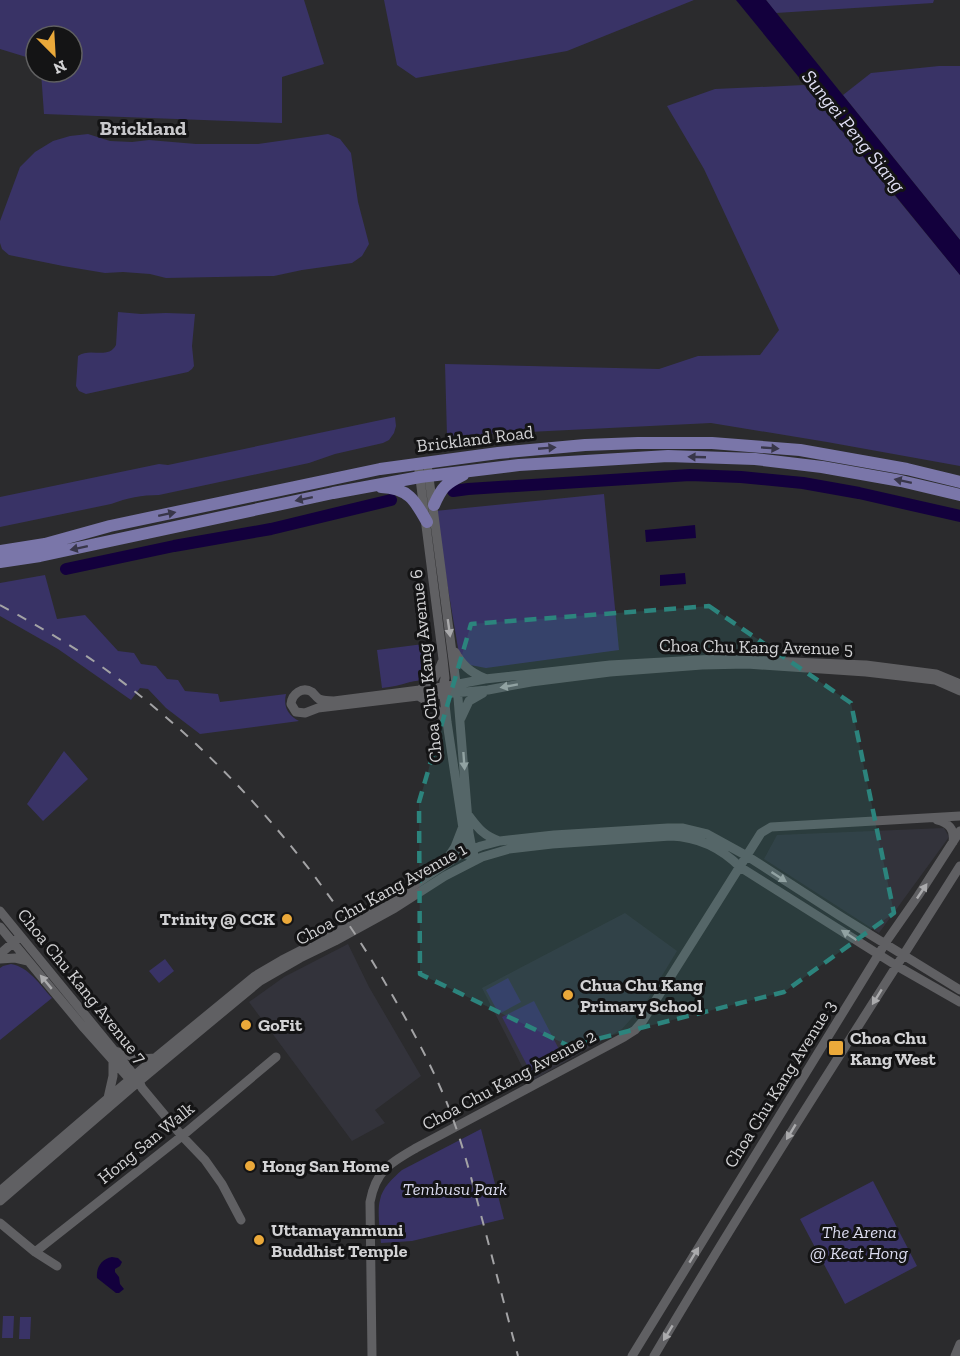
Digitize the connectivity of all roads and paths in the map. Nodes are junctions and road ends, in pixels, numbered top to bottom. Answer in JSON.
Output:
{"nodes":[{"id":1,"x":423,"y":463,"type":"junction"},
{"id":2,"x":472,"y":471,"type":"junction"},
{"id":3,"x":425,"y":476,"type":"junction"},
{"id":4,"x":960,"y":482,"type":"edge"},
{"id":5,"x":361,"y":487,"type":"junction"},
{"id":6,"x":960,"y":495,"type":"edge"},
{"id":7,"x":434,"y":505,"type":"junction"},
{"id":8,"x":427,"y":522,"type":"junction"},
{"id":9,"x":0,"y":551,"type":"edge"},
{"id":10,"x":0,"y":562,"type":"edge"},
{"id":11,"x":452,"y":647,"type":"junction"},
{"id":12,"x":443,"y":659,"type":"junction"},
{"id":13,"x":682,"y":664,"type":"junction"},
{"id":14,"x":485,"y":679,"type":"junction"},
{"id":15,"x":960,"y":684,"type":"edge"},
{"id":16,"x":457,"y":688,"type":"junction"},
{"id":17,"x":488,"y":690,"type":"junction"},
{"id":18,"x":444,"y":691,"type":"junction"},
{"id":19,"x":960,"y":691,"type":"edge"},
{"id":20,"x":418,"y":693,"type":"junction"},
{"id":21,"x":461,"y":720,"type":"junction"},
{"id":22,"x":447,"y":722,"type":"junction"},
{"id":23,"x":469,"y":816,"type":"junction"},
{"id":24,"x":960,"y":816,"type":"edge"},
{"id":25,"x":929,"y":818,"type":"junction"},
{"id":26,"x":463,"y":827,"type":"junction"},
{"id":27,"x":960,"y":831,"type":"edge"},
{"id":28,"x":500,"y":841,"type":"junction"},
{"id":29,"x":953,"y":843,"type":"junction"},
{"id":30,"x":469,"y":851,"type":"junction"},
{"id":31,"x":747,"y":856,"type":"junction"},
{"id":32,"x":473,"y":861,"type":"junction"},
{"id":33,"x":960,"y":866,"type":"edge"},
{"id":34,"x":442,"y":867,"type":"junction"},
{"id":35,"x":740,"y":867,"type":"junction"},
{"id":36,"x":423,"y":879,"type":"junction"},
{"id":37,"x":434,"y":882,"type":"junction"},
{"id":38,"x":0,"y":911,"type":"edge"},
{"id":39,"x":369,"y":918,"type":"junction"},
{"id":40,"x":0,"y":927,"type":"edge"},
{"id":41,"x":11,"y":938,"type":"edge"},
{"id":42,"x":333,"y":938,"type":"junction"},
{"id":43,"x":885,"y":944,"type":"junction"},
{"id":44,"x":0,"y":954,"type":"edge"},
{"id":45,"x":879,"y":954,"type":"junction"},
{"id":46,"x":903,"y":955,"type":"junction"},
{"id":47,"x":0,"y":959,"type":"edge"},
{"id":48,"x":33,"y":962,"type":"junction"},
{"id":49,"x":897,"y":966,"type":"junction"},
{"id":50,"x":960,"y":990,"type":"edge"},
{"id":51,"x":960,"y":1002,"type":"edge"},
{"id":52,"x":114,"y":1055,"type":"junction"},
{"id":53,"x":276,"y":1057,"type":"dead end"},
{"id":54,"x":155,"y":1058,"type":"junction"},
{"id":55,"x":136,"y":1082,"type":"junction"},
{"id":56,"x":108,"y":1098,"type":"junction"},
{"id":57,"x":182,"y":1136,"type":"junction"},
{"id":58,"x":0,"y":1191,"type":"edge"},
{"id":59,"x":0,"y":1201,"type":"edge"},
{"id":60,"x":241,"y":1220,"type":"dead end"},
{"id":61,"x":0,"y":1223,"type":"edge"},
{"id":62,"x":35,"y":1252,"type":"junction"},
{"id":63,"x":57,"y":1266,"type":"dead end"},
{"id":64,"x":960,"y":1344,"type":"edge"},
{"id":65,"x":372,"y":1356,"type":"edge"},
{"id":66,"x":632,"y":1356,"type":"edge"},
{"id":67,"x":654,"y":1356,"type":"edge"},
{"id":68,"x":955,"y":1356,"type":"edge"}],
"edges":[{"from":1,"to":3,"type":"street","name":"Choa Chu Kang Avenue 6"},
{"from":1,"to":4,"type":"main road","name":"Brickland Road","one_way":true},
{"from":9,"to":1,"type":"main road","name":"Brickland Road","one_way":true},
{"from":2,"to":3,"type":"main road","name":"Brickland Road"},
{"from":6,"to":2,"type":"main road","name":"Brickland Road","one_way":true},
{"from":2,"to":7,"type":"main road"},
{"from":3,"to":5,"type":"main road","name":"Brickland Road"},
{"from":3,"to":7,"type":"street","name":"Choa Chu Kang Avenue 6"},
{"from":3,"to":8,"type":"street","name":"Choa Chu Kang Avenue 6"},
{"from":5,"to":8,"type":"main road"},
{"from":5,"to":10,"type":"main road","name":"Brickland Road","one_way":true},
{"from":7,"to":11,"type":"street","name":"Choa Chu Kang Avenue 6","one_way":true},
{"from":8,"to":12,"type":"street","name":"Choa Chu Kang Avenue 6"},
{"from":11,"to":14,"type":"street"},
{"from":11,"to":16,"type":"street","name":"Choa Chu Kang Avenue 6"},
{"from":12,"to":18,"type":"street","name":"Choa Chu Kang Avenue 6"},
{"from":12,"to":20,"type":"street"},
{"from":13,"to":14,"type":"street","name":"Choa Chu Kang Avenue 5"},
{"from":13,"to":15,"type":"street","name":"Choa Chu Kang Avenue 5"},
{"from":13,"to":17,"type":"street","name":"Choa Chu Kang Avenue 5","one_way":true},
{"from":13,"to":19,"type":"street","name":"Choa Chu Kang Avenue 5"},
{"from":14,"to":16,"type":"street","name":"Choa Chu Kang Avenue 5"},
{"from":16,"to":17,"type":"street","name":"Choa Chu Kang Avenue 5"},
{"from":16,"to":18,"type":"street","name":"Choa Chu Kang Avenue 5"},
{"from":16,"to":21,"type":"street","name":"Choa Chu Kang Avenue 6"},
{"from":17,"to":21,"type":"street"},
{"from":18,"to":20,"type":"street","name":"Choa Chu Kang Avenue 5"},
{"from":18,"to":22,"type":"street","name":"Choa Chu Kang Avenue 6"},
{"from":20,"to":20,"type":"street"},
{"from":20,"to":22,"type":"street"},
{"from":21,"to":23,"type":"street","name":"Choa Chu Kang Avenue 6","one_way":true},
{"from":22,"to":26,"type":"street","name":"Choa Chu Kang Avenue 6"},
{"from":23,"to":28,"type":"street"},
{"from":23,"to":30,"type":"street","name":"Choa Chu Kang Avenue 6"},
{"from":24,"to":25,"type":"street","name":"Choa Chu Kang Avenue 2"},
{"from":25,"to":29,"type":"street"},
{"from":25,"to":31,"type":"street","name":"Choa Chu Kang Avenue 2"},
{"from":26,"to":30,"type":"street","name":"Choa Chu Kang Avenue 6"},
{"from":26,"to":34,"type":"street"},
{"from":27,"to":29,"type":"street","name":"Choa Chu Kang Avenue 3"},
{"from":28,"to":30,"type":"street","name":"Choa Chu Kang Avenue 1"},
{"from":28,"to":31,"type":"street","name":"Choa Chu Kang Avenue 1"},
{"from":43,"to":29,"type":"street","name":"Choa Chu Kang Avenue 3","one_way":true},
{"from":30,"to":32,"type":"street","name":"Choa Chu Kang Avenue 6"},
{"from":30,"to":34,"type":"street","name":"Choa Chu Kang Avenue 1"},
{"from":31,"to":35,"type":"street","name":"Choa Chu Kang Avenue 2"},
{"from":31,"to":43,"type":"street","name":"Choa Chu Kang Avenue 1","one_way":true},
{"from":32,"to":35,"type":"street","name":"Choa Chu Kang Avenue 1"},
{"from":32,"to":37,"type":"street","name":"Choa Chu Kang Avenue 1"},
{"from":33,"to":46,"type":"street","name":"Choa Chu Kang Avenue 3"},
{"from":34,"to":36,"type":"street","name":"Choa Chu Kang Avenue 1"},
{"from":45,"to":35,"type":"street","name":"Choa Chu Kang Avenue 1","one_way":true},
{"from":35,"to":65,"type":"street","name":"Choa Chu Kang Avenue 2"},
{"from":36,"to":37,"type":"street"},
{"from":36,"to":39,"type":"street","name":"Choa Chu Kang Avenue 1"},
{"from":37,"to":39,"type":"street","name":"Choa Chu Kang Avenue 1"},
{"from":38,"to":41,"type":"street","name":"Choa Chu Kang Avenue 7"},
{"from":39,"to":42,"type":"street","name":"Choa Chu Kang Avenue 1"},
{"from":40,"to":41,"type":"street","name":"Choa Chu Kang Avenue 7"},
{"from":41,"to":44,"type":"street"},
{"from":41,"to":48,"type":"street","name":"Choa Chu Kang Avenue 7"},
{"from":42,"to":54,"type":"street","name":"Choa Chu Kang Avenue 1"},
{"from":42,"to":55,"type":"street","name":"Choa Chu Kang Avenue 1"},
{"from":43,"to":45,"type":"street","name":"Choa Chu Kang Avenue 3"},
{"from":43,"to":46,"type":"street","name":"Choa Chu Kang Avenue 1"},
{"from":45,"to":49,"type":"street","name":"Choa Chu Kang Avenue 1"},
{"from":66,"to":45,"type":"street","name":"Choa Chu Kang Avenue 3","one_way":true},
{"from":46,"to":49,"type":"street","name":"Choa Chu Kang Avenue 3"},
{"from":46,"to":50,"type":"street","name":"Choa Chu Kang Avenue 1"},
{"from":47,"to":48,"type":"street"},
{"from":48,"to":52,"type":"street","name":"Choa Chu Kang Avenue 7"},
{"from":49,"to":51,"type":"street","name":"Choa Chu Kang Avenue 1"},
{"from":49,"to":67,"type":"street","name":"Choa Chu Kang Avenue 3","one_way":true},
{"from":52,"to":54,"type":"street"},
{"from":52,"to":55,"type":"street","name":"Choa Chu Kang Avenue 7"},
{"from":52,"to":56,"type":"street"},
{"from":53,"to":57,"type":"street","name":"Hong San Walk"},
{"from":54,"to":55,"type":"street","name":"Choa Chu Kang Avenue 1"},
{"from":55,"to":56,"type":"street","name":"Choa Chu Kang Avenue 1"},
{"from":55,"to":57,"type":"street","name":"Choa Chu Kang Avenue 7"},
{"from":55,"to":59,"type":"street","name":"Choa Chu Kang Avenue 1"},
{"from":56,"to":58,"type":"street","name":"Choa Chu Kang Avenue 1"},
{"from":57,"to":60,"type":"street","name":"Choa Chu Kang Avenue 7"},
{"from":57,"to":62,"type":"street","name":"Hong San Walk"},
{"from":61,"to":62,"type":"street"},
{"from":62,"to":63,"type":"street"},
{"from":64,"to":68,"type":"street"}]}
